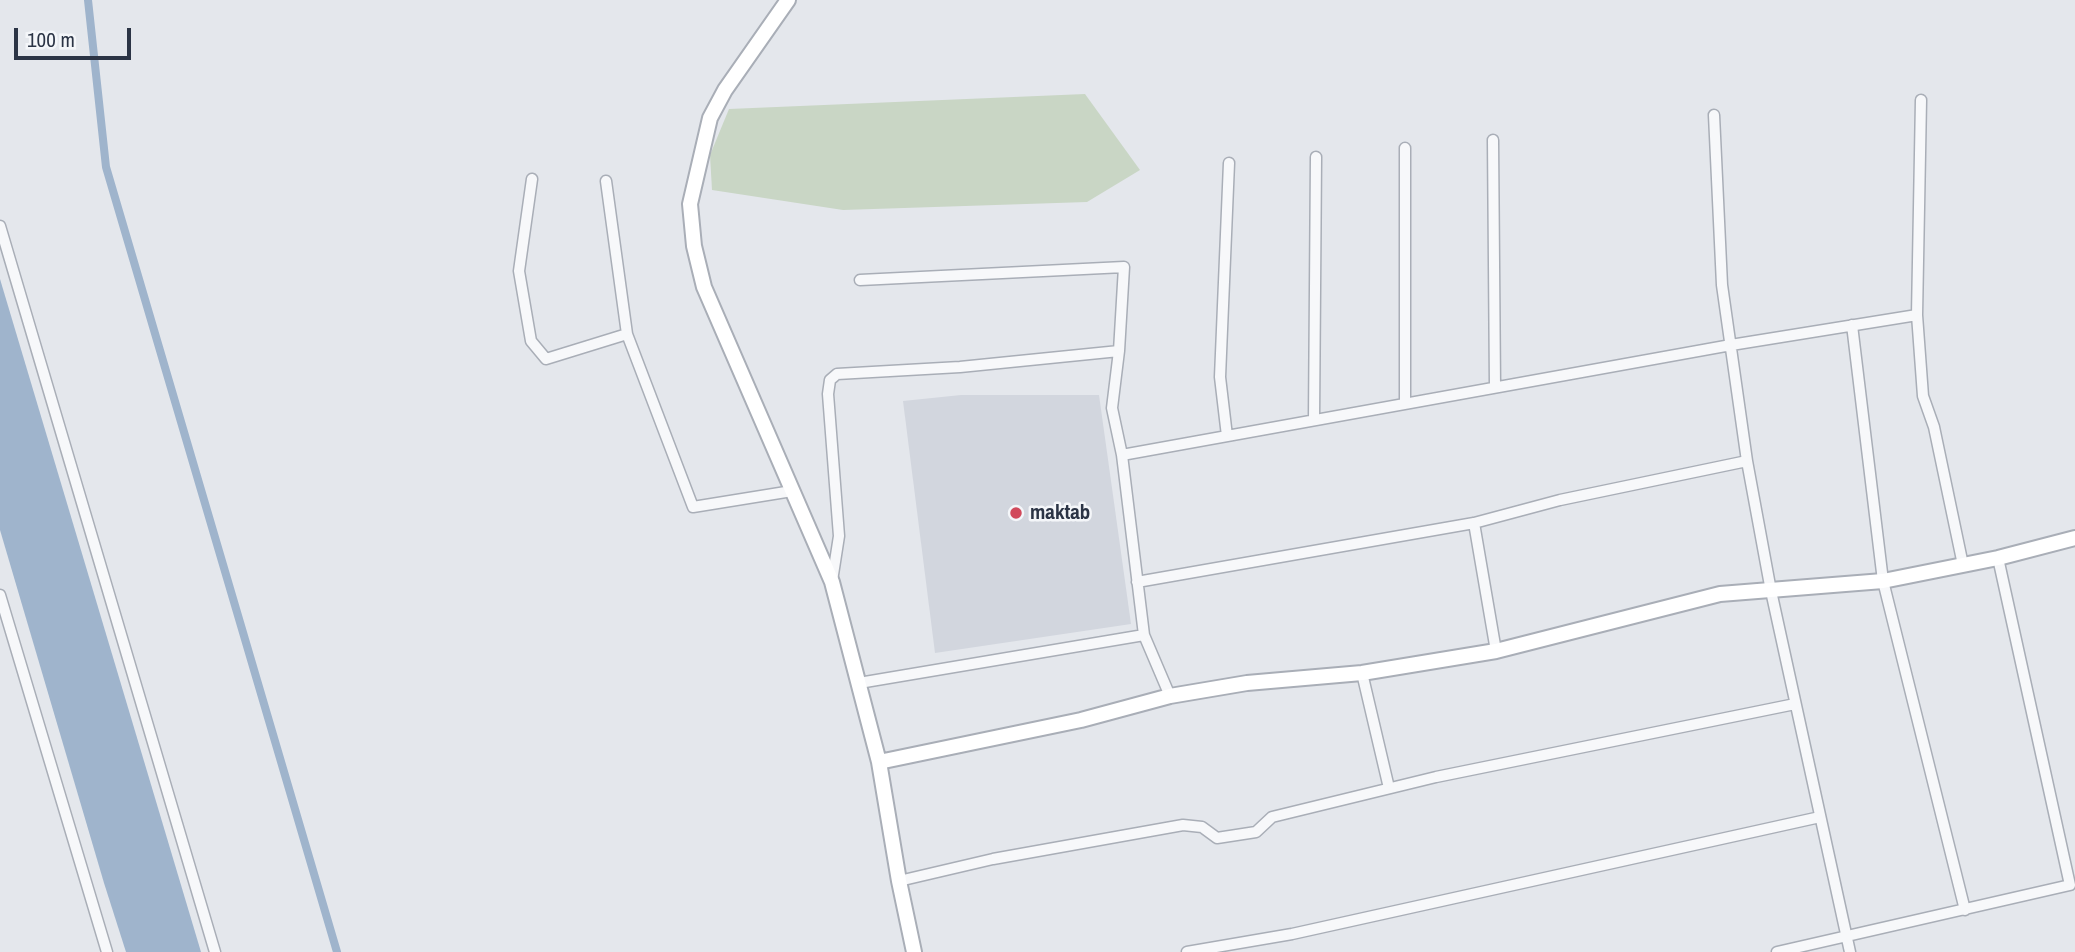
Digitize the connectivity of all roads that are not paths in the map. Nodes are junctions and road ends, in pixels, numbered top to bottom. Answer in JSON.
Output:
{"nodes":[{"id":1,"x":788,"y":0,"type":"edge"},
{"id":2,"x":1921,"y":100,"type":"dead end"},
{"id":3,"x":1714,"y":115,"type":"dead end"},
{"id":4,"x":1493,"y":140,"type":"dead end"},
{"id":5,"x":1405,"y":148,"type":"dead end"},
{"id":6,"x":1316,"y":157,"type":"dead end"},
{"id":7,"x":1229,"y":163,"type":"dead end"},
{"id":8,"x":532,"y":179,"type":"dead end"},
{"id":9,"x":606,"y":181,"type":"dead end"},
{"id":10,"x":0,"y":226,"type":"edge"},
{"id":11,"x":860,"y":279,"type":"dead end"},
{"id":12,"x":1917,"y":315,"type":"junction"},
{"id":13,"x":1852,"y":325,"type":"junction"},
{"id":14,"x":627,"y":334,"type":"junction"},
{"id":15,"x":1731,"y":345,"type":"junction"},
{"id":16,"x":1119,"y":351,"type":"junction"},
{"id":17,"x":1495,"y":387,"type":"junction"},
{"id":18,"x":1405,"y":404,"type":"junction"},
{"id":19,"x":1314,"y":420,"type":"junction"},
{"id":20,"x":1227,"y":436,"type":"junction"},
{"id":21,"x":1122,"y":455,"type":"junction"},
{"id":22,"x":1747,"y":461,"type":"junction"},
{"id":23,"x":792,"y":491,"type":"junction"},
{"id":24,"x":1474,"y":523,"type":"junction"},
{"id":25,"x":2075,"y":538,"type":"edge"},
{"id":26,"x":1998,"y":558,"type":"junction"},
{"id":27,"x":1963,"y":565,"type":"junction"},
{"id":28,"x":1883,"y":581,"type":"junction"},
{"id":29,"x":832,"y":582,"type":"junction"},
{"id":30,"x":1137,"y":582,"type":"junction"},
{"id":31,"x":1771,"y":591,"type":"junction"},
{"id":32,"x":0,"y":595,"type":"edge"},
{"id":33,"x":1144,"y":635,"type":"junction"},
{"id":34,"x":1496,"y":651,"type":"junction"},
{"id":35,"x":1362,"y":673,"type":"junction"},
{"id":36,"x":859,"y":683,"type":"junction"},
{"id":37,"x":1170,"y":696,"type":"junction"},
{"id":38,"x":1795,"y":704,"type":"junction"},
{"id":39,"x":879,"y":762,"type":"junction"},
{"id":40,"x":1389,"y":789,"type":"junction"},
{"id":41,"x":1820,"y":817,"type":"junction"},
{"id":42,"x":899,"y":881,"type":"junction"},
{"id":43,"x":1965,"y":910,"type":"junction"},
{"id":44,"x":1847,"y":936,"type":"junction"},
{"id":45,"x":107,"y":952,"type":"edge"},
{"id":46,"x":215,"y":952,"type":"edge"},
{"id":47,"x":914,"y":952,"type":"edge"},
{"id":48,"x":1187,"y":952,"type":"edge"},
{"id":49,"x":1777,"y":952,"type":"edge"},
{"id":50,"x":1850,"y":952,"type":"edge"}],
"edges":[{"from":1,"to":23,"type":"street"},
{"from":2,"to":12,"type":"street"},
{"from":3,"to":15,"type":"street"},
{"from":4,"to":17,"type":"street"},
{"from":5,"to":18,"type":"street"},
{"from":6,"to":19,"type":"street"},
{"from":7,"to":20,"type":"street"},
{"from":8,"to":14,"type":"street"},
{"from":9,"to":14,"type":"street"},
{"from":10,"to":46,"type":"street"},
{"from":11,"to":16,"type":"street"},
{"from":12,"to":13,"type":"street"},
{"from":12,"to":27,"type":"street"},
{"from":13,"to":15,"type":"street"},
{"from":13,"to":28,"type":"street"},
{"from":14,"to":23,"type":"street"},
{"from":15,"to":17,"type":"street"},
{"from":15,"to":22,"type":"street"},
{"from":16,"to":21,"type":"street"},
{"from":16,"to":29,"type":"street"},
{"from":17,"to":18,"type":"street"},
{"from":18,"to":19,"type":"street"},
{"from":19,"to":20,"type":"street"},
{"from":20,"to":21,"type":"street"},
{"from":21,"to":30,"type":"street"},
{"from":22,"to":24,"type":"street"},
{"from":22,"to":31,"type":"street"},
{"from":23,"to":29,"type":"street"},
{"from":24,"to":30,"type":"street"},
{"from":24,"to":34,"type":"street"},
{"from":25,"to":26,"type":"street"},
{"from":26,"to":27,"type":"street"},
{"from":26,"to":43,"type":"street"},
{"from":27,"to":28,"type":"street"},
{"from":28,"to":31,"type":"street"},
{"from":28,"to":43,"type":"street"},
{"from":29,"to":36,"type":"street"},
{"from":30,"to":33,"type":"street"},
{"from":31,"to":34,"type":"street"},
{"from":31,"to":38,"type":"street"},
{"from":32,"to":45,"type":"street"},
{"from":33,"to":36,"type":"street"},
{"from":33,"to":37,"type":"street"},
{"from":34,"to":35,"type":"street"},
{"from":35,"to":37,"type":"street"},
{"from":35,"to":40,"type":"street"},
{"from":36,"to":39,"type":"street"},
{"from":37,"to":39,"type":"street"},
{"from":38,"to":40,"type":"street"},
{"from":38,"to":41,"type":"street"},
{"from":39,"to":42,"type":"street"},
{"from":40,"to":42,"type":"street"},
{"from":41,"to":44,"type":"street"},
{"from":41,"to":48,"type":"street"},
{"from":42,"to":47,"type":"street"},
{"from":43,"to":44,"type":"street"},
{"from":44,"to":49,"type":"street"},
{"from":44,"to":50,"type":"street"}]}
